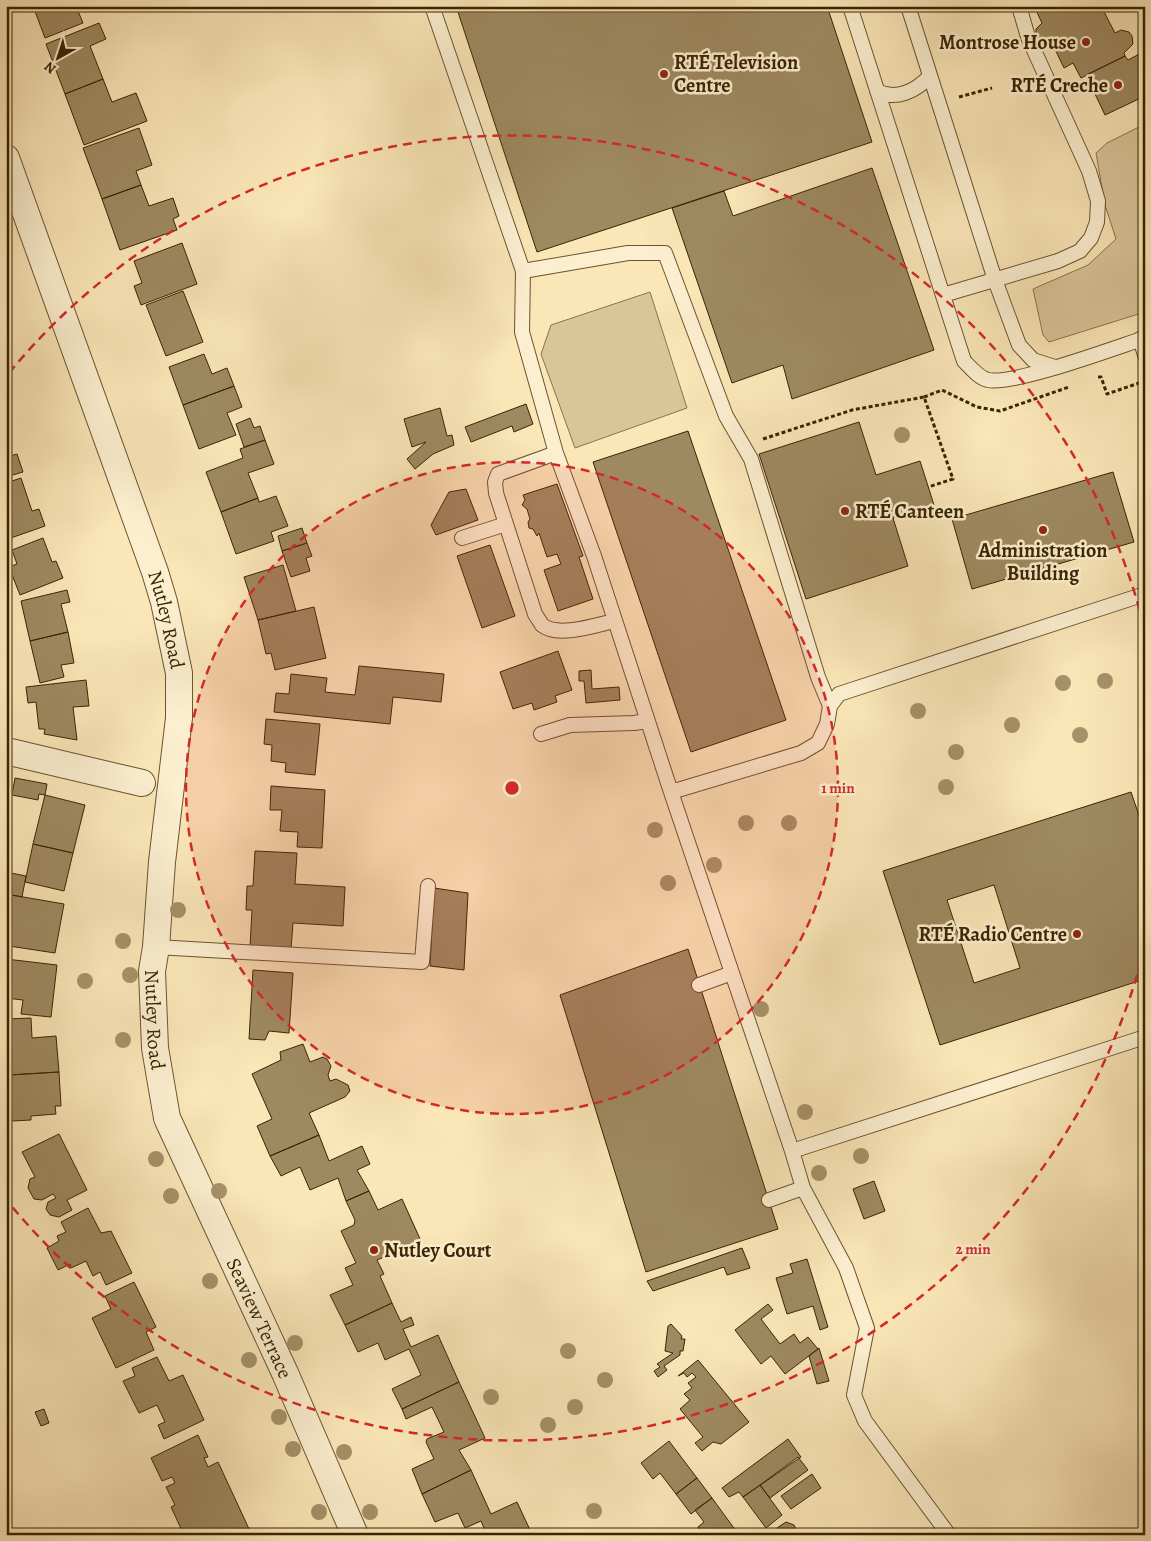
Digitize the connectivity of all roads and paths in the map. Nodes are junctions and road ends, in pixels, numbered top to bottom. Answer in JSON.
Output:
{"nodes":[{"id":1,"x":432,"y":6,"type":"edge"},
{"id":2,"x":850,"y":6,"type":"edge"},
{"id":3,"x":908,"y":6,"type":"edge"},
{"id":4,"x":1020,"y":6,"type":"edge"},
{"id":5,"x":930,"y":76,"type":"junction"},
{"id":6,"x":992,"y":88,"type":"dead end"},
{"id":7,"x":877,"y":91,"type":"junction"},
{"id":8,"x":957,"y":98,"type":"dead end"},
{"id":9,"x":6,"y":158,"type":"edge"},
{"id":10,"x":523,"y":271,"type":"junction"},
{"id":11,"x":995,"y":280,"type":"junction"},
{"id":12,"x":943,"y":294,"type":"junction"},
{"id":13,"x":1142,"y":338,"type":"edge"},
{"id":14,"x":1145,"y":355,"type":"edge"},
{"id":15,"x":1056,"y":367,"type":"junction"},
{"id":16,"x":742,"y":446,"type":"junction"},
{"id":17,"x":556,"y":453,"type":"junction"},
{"id":18,"x":928,"y":487,"type":"dead end"},
{"id":19,"x":506,"y":524,"type":"junction"},
{"id":20,"x":462,"y":538,"type":"dead end"},
{"id":21,"x":1145,"y":594,"type":"edge"},
{"id":22,"x":614,"y":621,"type":"junction"},
{"id":23,"x":830,"y":706,"type":"junction"},
{"id":24,"x":646,"y":721,"type":"junction"},
{"id":25,"x":541,"y":734,"type":"dead end"},
{"id":26,"x":6,"y":751,"type":"edge"},
{"id":27,"x":142,"y":783,"type":"dead end"},
{"id":28,"x":671,"y":792,"type":"junction"},
{"id":29,"x":428,"y":886,"type":"dead end"},
{"id":30,"x":156,"y":947,"type":"junction"},
{"id":31,"x":732,"y":973,"type":"junction"},
{"id":32,"x":699,"y":985,"type":"dead end"},
{"id":33,"x":1145,"y":1037,"type":"edge"},
{"id":34,"x":164,"y":1102,"type":"joint"},
{"id":35,"x":792,"y":1151,"type":"junction"},
{"id":36,"x":803,"y":1188,"type":"junction"},
{"id":37,"x":768,"y":1200,"type":"dead end"},
{"id":38,"x":355,"y":1535,"type":"edge"},
{"id":39,"x":949,"y":1535,"type":"edge"}],
"edges":[{"from":1,"to":10,"type":"lane"},
{"from":2,"to":7,"type":"lane"},
{"from":3,"to":5,"type":"lane"},
{"from":4,"to":11,"type":"lane"},
{"from":5,"to":7,"type":"lane"},
{"from":5,"to":11,"type":"lane"},
{"from":6,"to":8,"type":"path"},
{"from":7,"to":12,"type":"lane"},
{"from":9,"to":30,"type":"street","name":"Nutley Road"},
{"from":10,"to":16,"type":"lane"},
{"from":10,"to":17,"type":"lane"},
{"from":11,"to":12,"type":"lane"},
{"from":11,"to":15,"type":"lane"},
{"from":12,"to":15,"type":"lane"},
{"from":13,"to":14,"type":"lane"},
{"from":13,"to":15,"type":"lane"},
{"from":16,"to":18,"type":"path"},
{"from":16,"to":23,"type":"lane"},
{"from":17,"to":19,"type":"lane"},
{"from":17,"to":22,"type":"lane"},
{"from":19,"to":20,"type":"lane"},
{"from":19,"to":22,"type":"lane"},
{"from":21,"to":23,"type":"lane"},
{"from":22,"to":24,"type":"lane"},
{"from":23,"to":28,"type":"lane"},
{"from":24,"to":25,"type":"lane"},
{"from":24,"to":28,"type":"lane"},
{"from":26,"to":27,"type":"street"},
{"from":28,"to":31,"type":"lane"},
{"from":29,"to":30,"type":"lane"},
{"from":30,"to":34,"type":"street","name":"Nutley Road"},
{"from":31,"to":32,"type":"lane"},
{"from":31,"to":35,"type":"lane"},
{"from":33,"to":35,"type":"lane"},
{"from":34,"to":38,"type":"street","name":"Seaview Terrace"},
{"from":35,"to":36,"type":"lane"},
{"from":36,"to":37,"type":"lane"},
{"from":36,"to":39,"type":"lane"}]}
